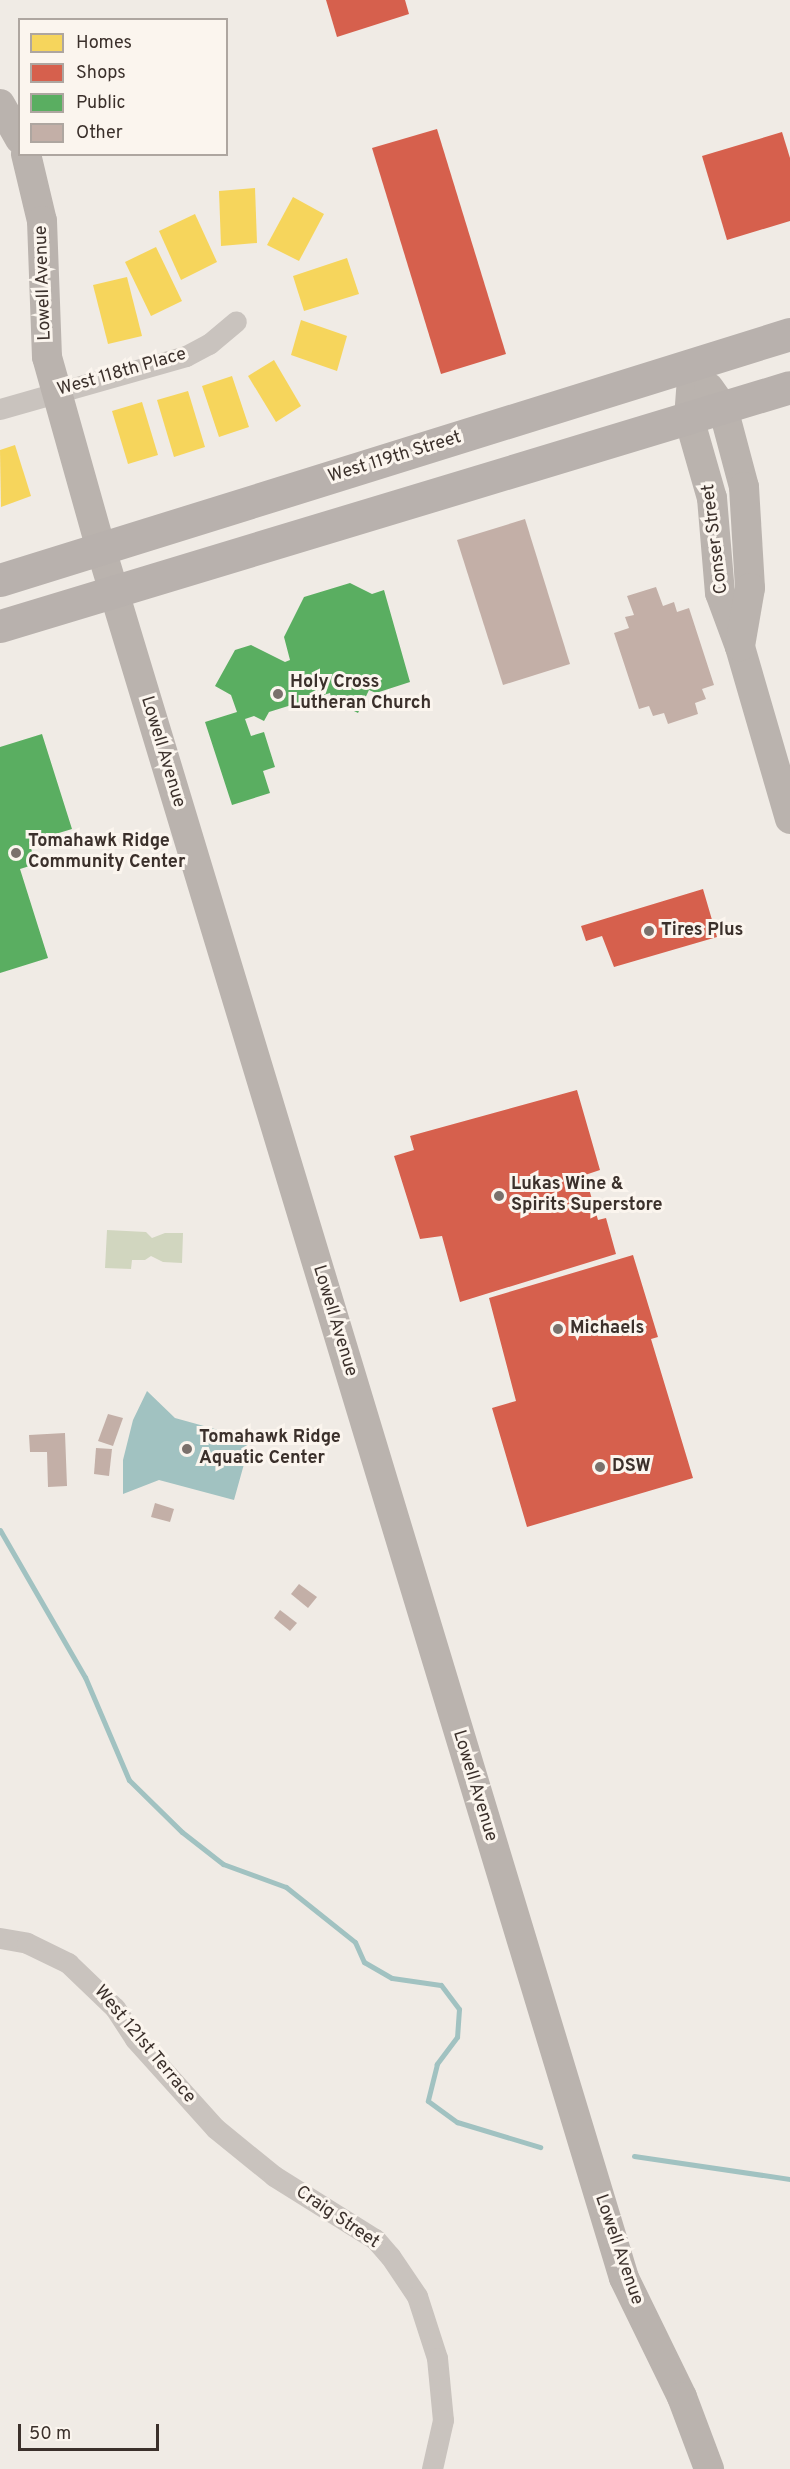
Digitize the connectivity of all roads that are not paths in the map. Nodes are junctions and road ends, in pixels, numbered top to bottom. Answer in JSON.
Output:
{"nodes":[{"id":1,"x":8,"y":107,"type":"edge"},
{"id":2,"x":18,"y":134,"type":"edge"},
{"id":3,"x":26,"y":156,"type":"edge"},
{"id":4,"x":236,"y":321,"type":"dead end"},
{"id":5,"x":790,"y":334,"type":"edge"},
{"id":6,"x":693,"y":365,"type":"junction"},
{"id":7,"x":790,"y":387,"type":"edge"},
{"id":8,"x":56,"y":393,"type":"junction"},
{"id":9,"x":723,"y":408,"type":"junction"},
{"id":10,"x":0,"y":409,"type":"edge"},
{"id":11,"x":689,"y":418,"type":"junction"},
{"id":12,"x":101,"y":549,"type":"junction"},
{"id":13,"x":0,"y":580,"type":"edge"},
{"id":14,"x":114,"y":590,"type":"junction"},
{"id":15,"x":0,"y":626,"type":"edge"},
{"id":16,"x":740,"y":647,"type":"junction"},
{"id":17,"x":790,"y":819,"type":"edge"},
{"id":18,"x":0,"y":1938,"type":"edge"},
{"id":19,"x":246,"y":2154,"type":"joint"},
{"id":20,"x":432,"y":2469,"type":"edge"},
{"id":21,"x":709,"y":2469,"type":"edge"}],
"edges":[{"from":1,"to":2,"type":"street"},
{"from":3,"to":8,"type":"street","name":"Lowell Avenue"},
{"from":4,"to":8,"type":"street","name":"West 118th Place"},
{"from":5,"to":6,"type":"main road","name":"West 119th Street"},
{"from":6,"to":9,"type":"street","name":"Conser Street"},
{"from":6,"to":11,"type":"street","name":"Conser Street"},
{"from":6,"to":12,"type":"main road","name":"West 119th Street"},
{"from":7,"to":9,"type":"main road"},
{"from":8,"to":10,"type":"street","name":"West 118th Place"},
{"from":8,"to":12,"type":"street","name":"Lowell Avenue"},
{"from":9,"to":11,"type":"main road"},
{"from":9,"to":16,"type":"street","name":"Conser Street"},
{"from":11,"to":14,"type":"main road"},
{"from":11,"to":16,"type":"street","name":"Conser Street"},
{"from":12,"to":13,"type":"main road","name":"West 119th Street"},
{"from":12,"to":14,"type":"street","name":"Lowell Avenue"},
{"from":14,"to":15,"type":"main road"},
{"from":14,"to":21,"type":"street","name":"Lowell Avenue"},
{"from":16,"to":17,"type":"street","name":"Conser Street"},
{"from":18,"to":19,"type":"street","name":"West 121st Terrace"},
{"from":19,"to":20,"type":"street","name":"Craig Street"}]}
